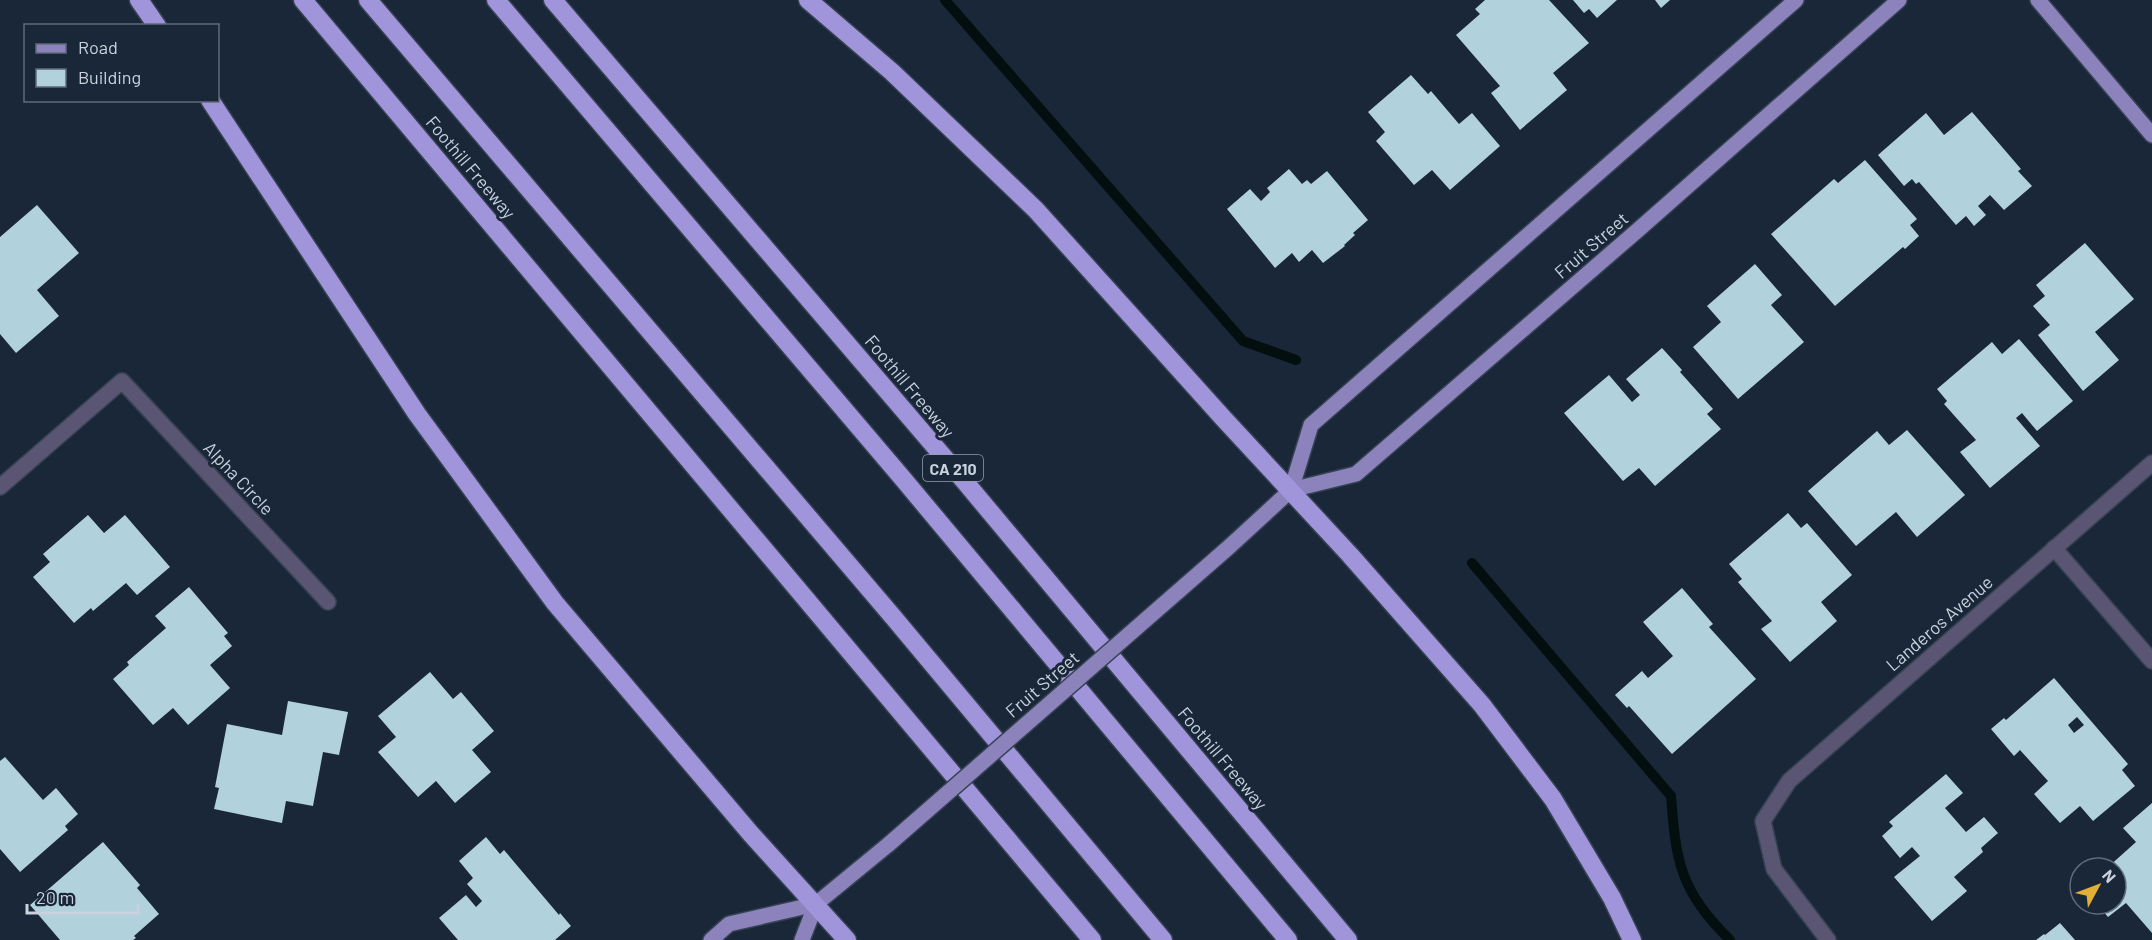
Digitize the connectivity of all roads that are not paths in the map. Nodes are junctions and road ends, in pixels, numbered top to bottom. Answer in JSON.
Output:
{"nodes":[{"id":1,"x":139,"y":0,"type":"edge"},
{"id":2,"x":303,"y":0,"type":"edge"},
{"id":3,"x":368,"y":0,"type":"edge"},
{"id":4,"x":496,"y":0,"type":"edge"},
{"id":5,"x":553,"y":0,"type":"edge"},
{"id":6,"x":808,"y":0,"type":"edge"},
{"id":7,"x":1796,"y":0,"type":"edge"},
{"id":8,"x":1899,"y":0,"type":"edge"},
{"id":9,"x":2038,"y":0,"type":"edge"},
{"id":10,"x":156,"y":24,"type":"edge"},
{"id":11,"x":211,"y":102,"type":"edge"},
{"id":12,"x":2152,"y":135,"type":"edge"},
{"id":13,"x":2152,"y":463,"type":"edge"},
{"id":14,"x":0,"y":487,"type":"edge"},
{"id":15,"x":1291,"y":490,"type":"junction"},
{"id":16,"x":2054,"y":548,"type":"junction"},
{"id":17,"x":328,"y":602,"type":"dead end"},
{"id":18,"x":2152,"y":661,"type":"edge"},
{"id":19,"x":816,"y":904,"type":"junction"},
{"id":20,"x":711,"y":940,"type":"edge"},
{"id":21,"x":802,"y":940,"type":"edge"},
{"id":22,"x":847,"y":940,"type":"edge"},
{"id":23,"x":1092,"y":940,"type":"edge"},
{"id":24,"x":1163,"y":940,"type":"edge"},
{"id":25,"x":1288,"y":940,"type":"edge"},
{"id":26,"x":1348,"y":940,"type":"edge"},
{"id":27,"x":1632,"y":940,"type":"edge"},
{"id":28,"x":1828,"y":940,"type":"edge"}],
"edges":[{"from":1,"to":10,"type":"highway"},
{"from":2,"to":23,"type":"highway","name":"Foothill Freeway"},
{"from":3,"to":24,"type":"highway"},
{"from":4,"to":25,"type":"highway"},
{"from":5,"to":26,"type":"highway","name":"Foothill Freeway","number":"CA 210"},
{"from":6,"to":15,"type":"highway"},
{"from":7,"to":15,"type":"main road"},
{"from":8,"to":15,"type":"main road","name":"Fruit Street"},
{"from":9,"to":12,"type":"main road"},
{"from":11,"to":19,"type":"highway"},
{"from":13,"to":16,"type":"street","name":"Landeros Avenue"},
{"from":14,"to":17,"type":"street","name":"Alpha Circle"},
{"from":15,"to":19,"type":"main road","name":"Fruit Street","bridge":true},
{"from":15,"to":27,"type":"highway"},
{"from":16,"to":18,"type":"street"},
{"from":16,"to":28,"type":"street","name":"Landeros Avenue"},
{"from":19,"to":20,"type":"main road","name":"Fruit Street"},
{"from":19,"to":21,"type":"main road","name":"Fruit Street"},
{"from":19,"to":22,"type":"highway"}]}
